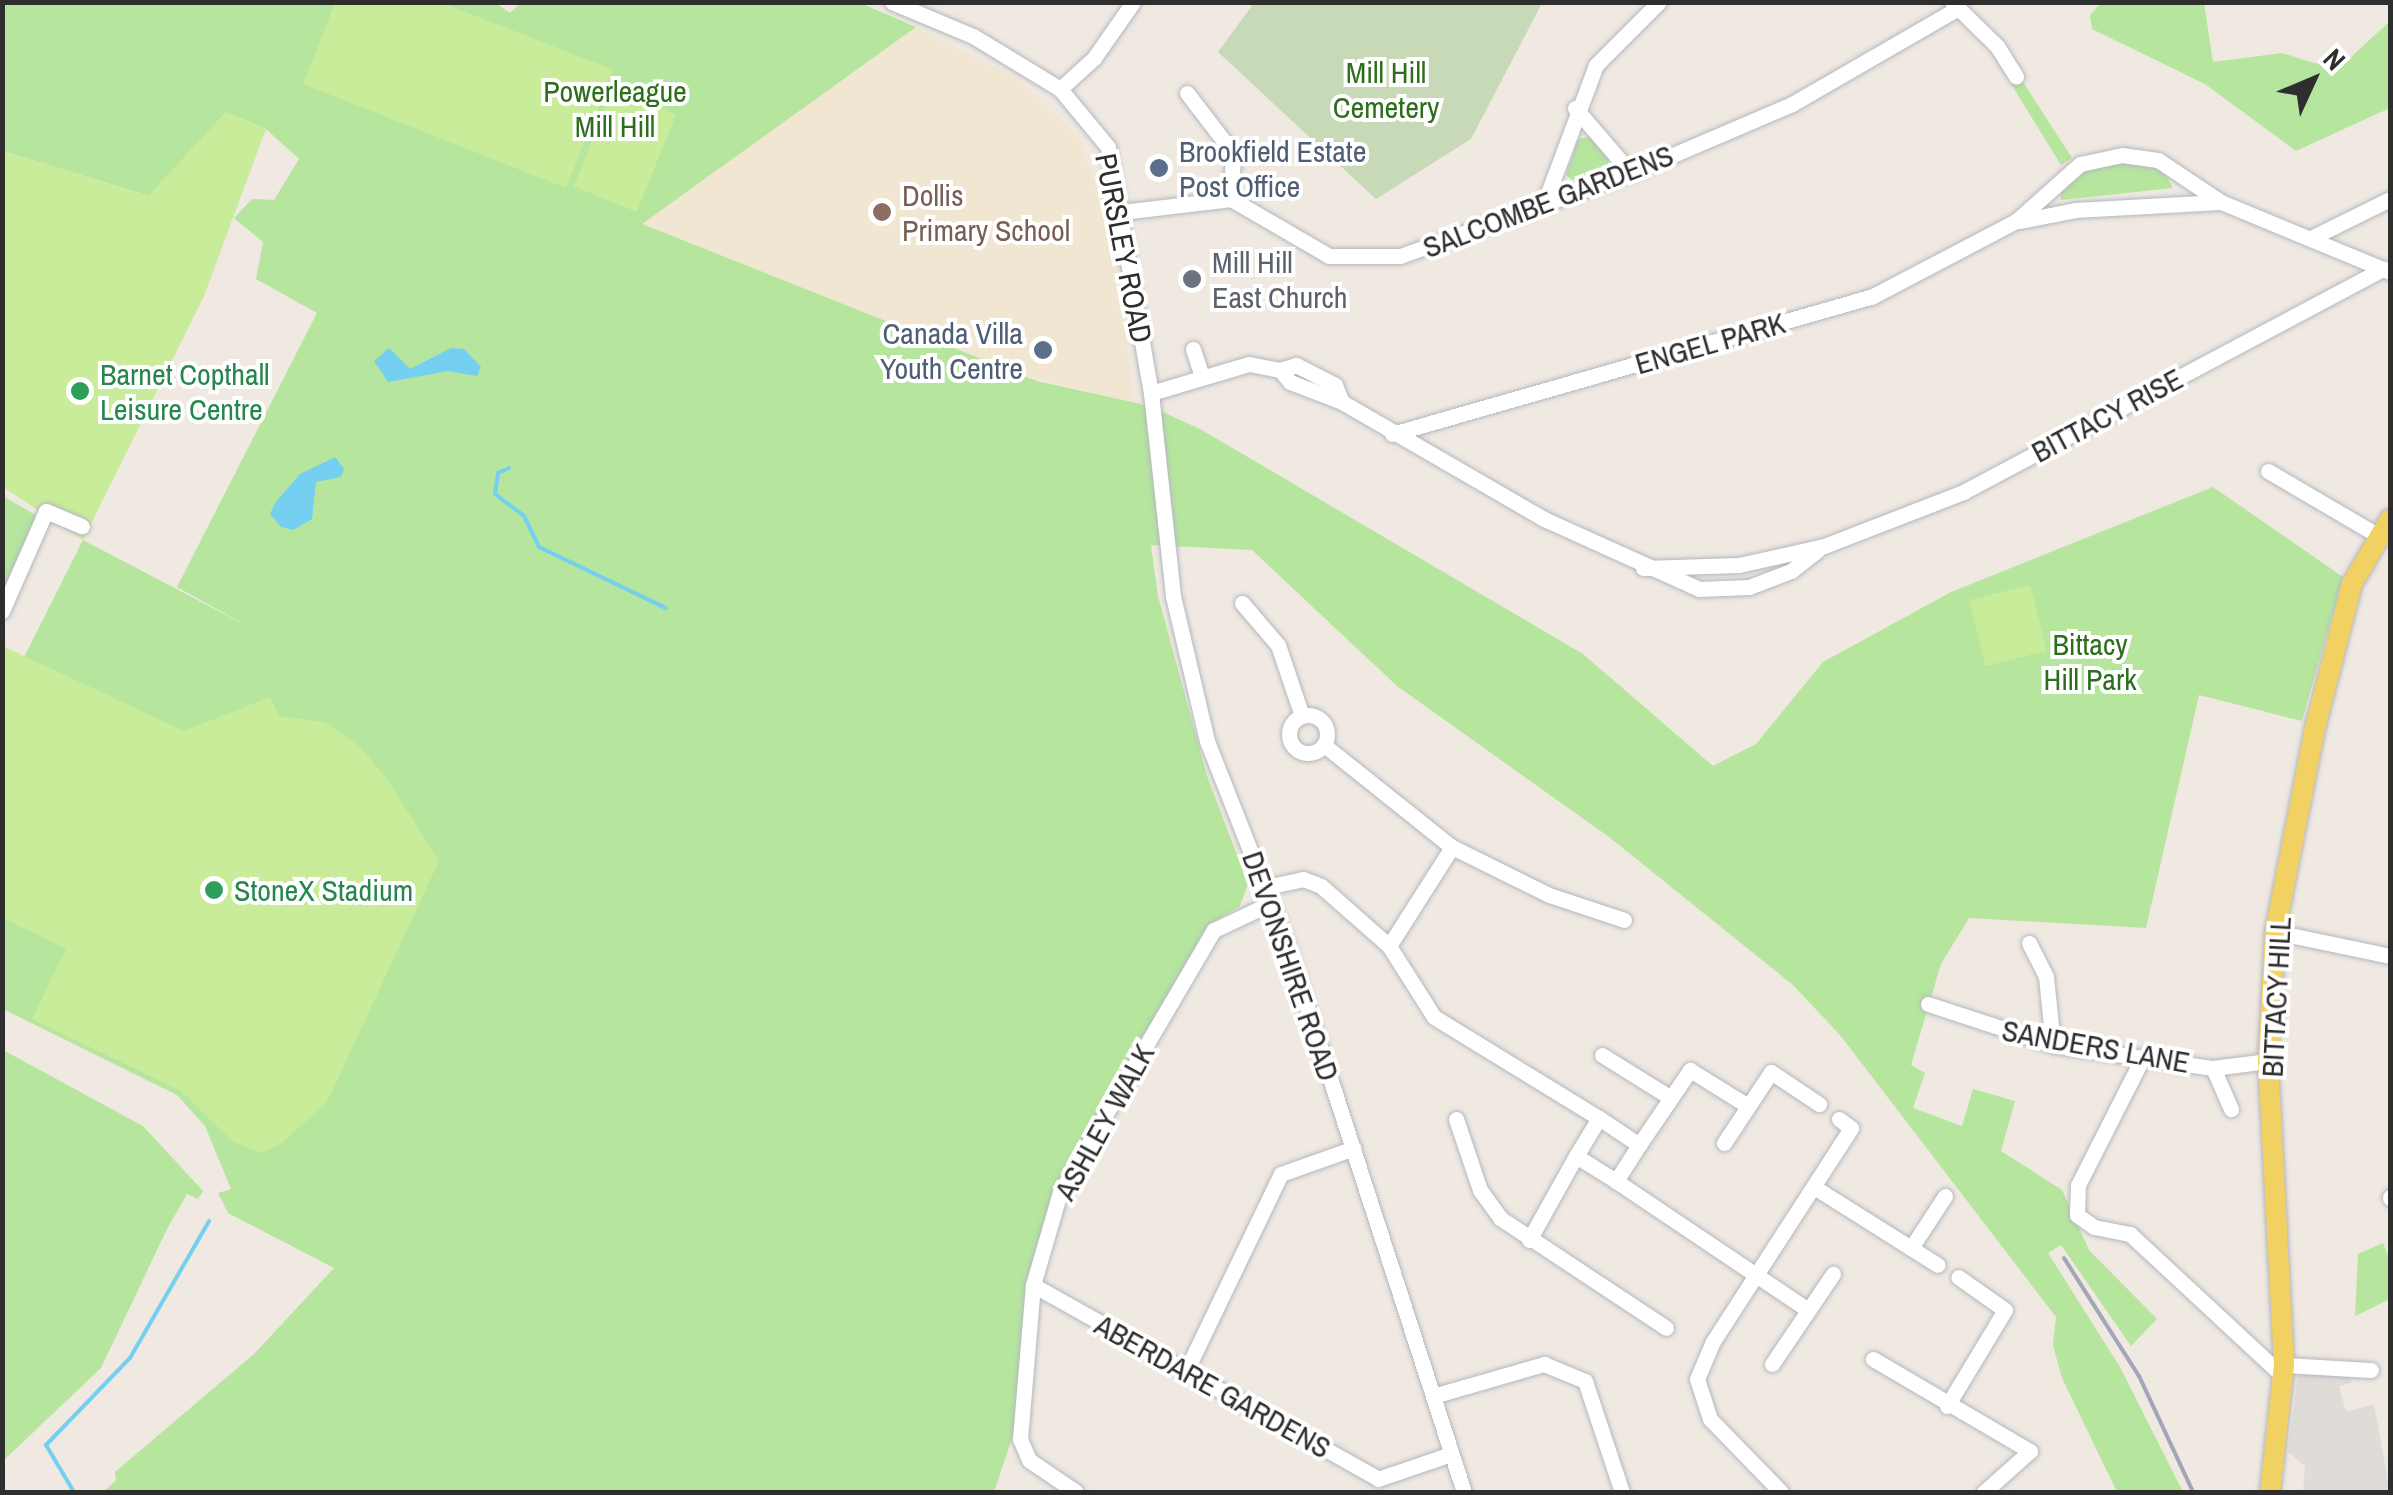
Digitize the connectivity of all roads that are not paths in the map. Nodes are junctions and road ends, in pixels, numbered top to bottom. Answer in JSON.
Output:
{"nodes":[{"id":1,"x":892,"y":2,"type":"edge"},
{"id":2,"x":1132,"y":2,"type":"edge"},
{"id":3,"x":1659,"y":2,"type":"edge"},
{"id":4,"x":1955,"y":5,"type":"edge"},
{"id":5,"x":2016,"y":77,"type":"dead end"},
{"id":6,"x":1060,"y":90,"type":"junction"},
{"id":7,"x":1187,"y":94,"type":"dead end"},
{"id":8,"x":1575,"y":108,"type":"junction"},
{"id":9,"x":1631,"y":173,"type":"junction"},
{"id":10,"x":1231,"y":198,"type":"junction"},
{"id":11,"x":2390,"y":198,"type":"edge"},
{"id":12,"x":2221,"y":202,"type":"junction"},
{"id":13,"x":1544,"y":204,"type":"junction"},
{"id":14,"x":1122,"y":212,"type":"junction"},
{"id":15,"x":2016,"y":222,"type":"junction"},
{"id":16,"x":2311,"y":238,"type":"junction"},
{"id":17,"x":2387,"y":271,"type":"edge"},
{"id":18,"x":1193,"y":349,"type":"dead end"},
{"id":19,"x":1201,"y":374,"type":"junction"},
{"id":20,"x":1151,"y":393,"type":"junction"},
{"id":21,"x":1153,"y":432,"type":"joint"},
{"id":22,"x":1392,"y":434,"type":"junction"},
{"id":23,"x":2268,"y":471,"type":"dead end"},
{"id":24,"x":82,"y":526,"type":"dead end"},
{"id":25,"x":2385,"y":527,"type":"edge"},
{"id":26,"x":1824,"y":546,"type":"junction"},
{"id":27,"x":1643,"y":568,"type":"junction"},
{"id":28,"x":1242,"y":603,"type":"dead end"},
{"id":29,"x":2,"y":611,"type":"edge"},
{"id":30,"x":1302,"y":716,"type":"junction"},
{"id":31,"x":1324,"y":745,"type":"junction"},
{"id":32,"x":1452,"y":847,"type":"junction"},
{"id":33,"x":1268,"y":895,"type":"junction"},
{"id":34,"x":1624,"y":920,"type":"dead end"},
{"id":35,"x":2276,"y":932,"type":"junction"},
{"id":36,"x":2029,"y":942,"type":"dead end"},
{"id":37,"x":1389,"y":946,"type":"junction"},
{"id":38,"x":2389,"y":950,"type":"edge"},
{"id":39,"x":1928,"y":1004,"type":"dead end"},
{"id":40,"x":2053,"y":1045,"type":"junction"},
{"id":41,"x":1602,"y":1055,"type":"dead end"},
{"id":42,"x":2143,"y":1057,"type":"junction"},
{"id":43,"x":2268,"y":1062,"type":"junction"},
{"id":44,"x":2213,"y":1068,"type":"junction"},
{"id":45,"x":1670,"y":1098,"type":"junction"},
{"id":46,"x":1819,"y":1104,"type":"dead end"},
{"id":47,"x":1748,"y":1106,"type":"junction"},
{"id":48,"x":2231,"y":1109,"type":"dead end"},
{"id":49,"x":1599,"y":1118,"type":"junction"},
{"id":50,"x":1456,"y":1119,"type":"dead end"},
{"id":51,"x":1840,"y":1119,"type":"dead end"},
{"id":52,"x":1724,"y":1144,"type":"dead end"},
{"id":53,"x":1639,"y":1145,"type":"junction"},
{"id":54,"x":1354,"y":1148,"type":"junction"},
{"id":55,"x":1576,"y":1156,"type":"junction"},
{"id":56,"x":1616,"y":1181,"type":"junction"},
{"id":57,"x":1814,"y":1187,"type":"junction"},
{"id":58,"x":1945,"y":1196,"type":"dead end"},
{"id":59,"x":1529,"y":1240,"type":"junction"},
{"id":60,"x":1911,"y":1248,"type":"junction"},
{"id":61,"x":1938,"y":1265,"type":"dead end"},
{"id":62,"x":1758,"y":1274,"type":"junction"},
{"id":63,"x":1832,"y":1274,"type":"dead end"},
{"id":64,"x":1958,"y":1278,"type":"dead end"},
{"id":65,"x":1033,"y":1286,"type":"junction"},
{"id":66,"x":1808,"y":1310,"type":"junction"},
{"id":67,"x":1666,"y":1328,"type":"dead end"},
{"id":68,"x":1873,"y":1359,"type":"dead end"},
{"id":69,"x":1772,"y":1364,"type":"dead end"},
{"id":70,"x":1186,"y":1369,"type":"junction"},
{"id":71,"x":2371,"y":1370,"type":"dead end"},
{"id":72,"x":2284,"y":1371,"type":"junction"},
{"id":73,"x":1433,"y":1396,"type":"junction"},
{"id":74,"x":1947,"y":1406,"type":"junction"},
{"id":75,"x":1451,"y":1454,"type":"junction"},
{"id":76,"x":1076,"y":1492,"type":"edge"},
{"id":77,"x":1464,"y":1492,"type":"edge"},
{"id":78,"x":1622,"y":1492,"type":"edge"},
{"id":79,"x":1781,"y":1492,"type":"edge"},
{"id":80,"x":1984,"y":1492,"type":"edge"},
{"id":81,"x":2270,"y":1492,"type":"edge"}],
"edges":[{"from":1,"to":6,"type":"street","name":"PURSLEY ROAD"},
{"from":2,"to":6,"type":"street"},
{"from":3,"to":8,"type":"street"},
{"from":4,"to":5,"type":"street"},
{"from":4,"to":9,"type":"street","name":"SALCOMBE GARDENS"},
{"from":6,"to":14,"type":"street","name":"PURSLEY ROAD"},
{"from":7,"to":10,"type":"street"},
{"from":8,"to":9,"type":"street"},
{"from":8,"to":13,"type":"street"},
{"from":9,"to":13,"type":"street","name":"SALCOMBE GARDENS"},
{"from":10,"to":13,"type":"street","name":"SALCOMBE GARDENS"},
{"from":10,"to":14,"type":"street"},
{"from":11,"to":16,"type":"street"},
{"from":12,"to":15,"type":"street","name":"ENGEL PARK"},
{"from":12,"to":15,"type":"street","name":"ENGEL PARK"},
{"from":12,"to":16,"type":"street","name":"ENGEL PARK"},
{"from":14,"to":20,"type":"street","name":"PURSLEY ROAD"},
{"from":15,"to":22,"type":"street","name":"ENGEL PARK"},
{"from":16,"to":17,"type":"street","name":"ENGEL PARK"},
{"from":17,"to":26,"type":"street","name":"BITTACY RISE"},
{"from":18,"to":19,"type":"street"},
{"from":19,"to":20,"type":"street","name":"BITTACY RISE"},
{"from":19,"to":22,"type":"street","name":"BITTACY RISE"},
{"from":20,"to":21,"type":"street","name":"PURSLEY ROAD"},
{"from":21,"to":33,"type":"street","name":"DEVONSHIRE ROAD"},
{"from":22,"to":27,"type":"street","name":"BITTACY RISE"},
{"from":23,"to":25,"type":"street"},
{"from":24,"to":29,"type":"street"},
{"from":25,"to":35,"type":"main road","name":"BITTACY HILL"},
{"from":26,"to":27,"type":"street","name":"BITTACY RISE"},
{"from":26,"to":27,"type":"street","name":"BITTACY RISE"},
{"from":28,"to":30,"type":"street"},
{"from":30,"to":31,"type":"street"},
{"from":30,"to":31,"type":"street"},
{"from":31,"to":32,"type":"street"},
{"from":32,"to":34,"type":"street"},
{"from":32,"to":37,"type":"street"},
{"from":33,"to":37,"type":"street","name":"ASHLEY WALK"},
{"from":33,"to":54,"type":"street","name":"DEVONSHIRE ROAD"},
{"from":33,"to":65,"type":"street","name":"ASHLEY WALK"},
{"from":35,"to":38,"type":"street"},
{"from":35,"to":43,"type":"main road","name":"BITTACY HILL"},
{"from":36,"to":40,"type":"street"},
{"from":37,"to":49,"type":"street"},
{"from":39,"to":40,"type":"street","name":"SANDERS LANE"},
{"from":40,"to":42,"type":"street","name":"SANDERS LANE"},
{"from":41,"to":45,"type":"street"},
{"from":42,"to":44,"type":"street","name":"SANDERS LANE"},
{"from":42,"to":72,"type":"street"},
{"from":43,"to":44,"type":"street","name":"SANDERS LANE"},
{"from":43,"to":72,"type":"main road","name":"BITTACY HILL"},
{"from":44,"to":48,"type":"street"},
{"from":45,"to":47,"type":"street"},
{"from":45,"to":53,"type":"street"},
{"from":46,"to":47,"type":"street"},
{"from":47,"to":52,"type":"street"},
{"from":49,"to":53,"type":"street"},
{"from":49,"to":55,"type":"street"},
{"from":50,"to":59,"type":"street"},
{"from":51,"to":57,"type":"street"},
{"from":53,"to":56,"type":"street"},
{"from":54,"to":70,"type":"street"},
{"from":54,"to":73,"type":"street","name":"DEVONSHIRE ROAD"},
{"from":55,"to":56,"type":"street"},
{"from":55,"to":59,"type":"street"},
{"from":56,"to":62,"type":"street"},
{"from":57,"to":60,"type":"street"},
{"from":57,"to":62,"type":"street"},
{"from":58,"to":60,"type":"street"},
{"from":59,"to":67,"type":"street"},
{"from":60,"to":61,"type":"street"},
{"from":62,"to":66,"type":"street"},
{"from":62,"to":79,"type":"street"},
{"from":63,"to":66,"type":"street"},
{"from":64,"to":74,"type":"street"},
{"from":65,"to":70,"type":"street","name":"ABERDARE GARDENS"},
{"from":65,"to":76,"type":"street","name":"ASHLEY WALK"},
{"from":66,"to":69,"type":"street"},
{"from":68,"to":74,"type":"street"},
{"from":70,"to":75,"type":"street","name":"ABERDARE GARDENS"},
{"from":71,"to":72,"type":"street"},
{"from":72,"to":81,"type":"main road","name":"BITTACY HILL"},
{"from":73,"to":75,"type":"street","name":"DEVONSHIRE ROAD"},
{"from":73,"to":78,"type":"street"},
{"from":74,"to":80,"type":"street"},
{"from":75,"to":77,"type":"street","name":"DEVONSHIRE ROAD"}]}
